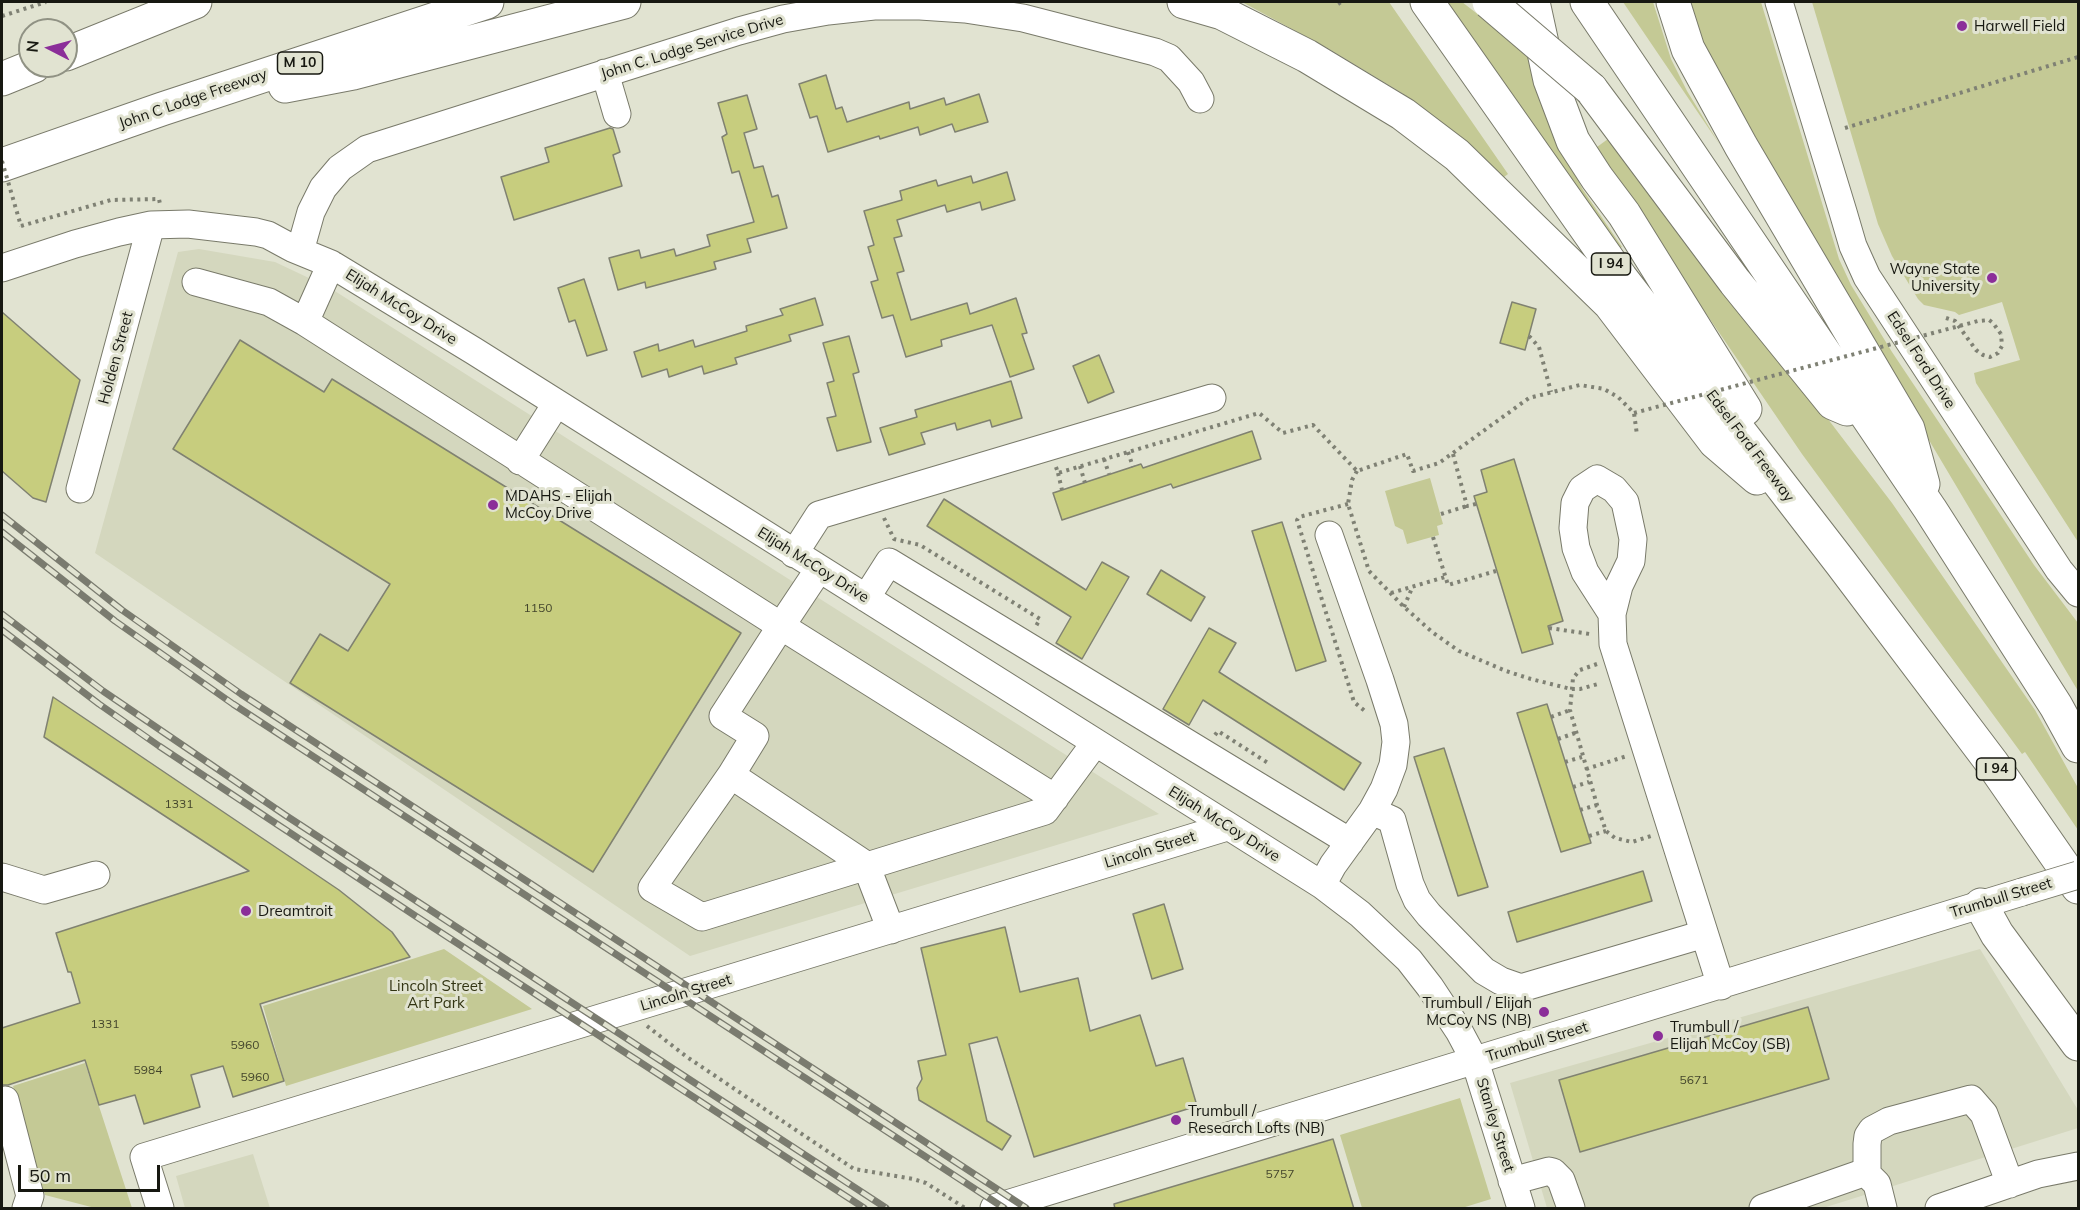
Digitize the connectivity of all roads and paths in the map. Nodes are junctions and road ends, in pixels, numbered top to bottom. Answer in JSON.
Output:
{"nodes":[{"id":1,"x":46,"y":2,"type":"edge"},
{"id":2,"x":195,"y":2,"type":"edge"},
{"id":3,"x":466,"y":2,"type":"edge"},
{"id":4,"x":487,"y":2,"type":"edge"},
{"id":5,"x":624,"y":2,"type":"edge"},
{"id":6,"x":1184,"y":2,"type":"edge"},
{"id":7,"x":1427,"y":2,"type":"edge"},
{"id":8,"x":1489,"y":2,"type":"edge"},
{"id":9,"x":1533,"y":2,"type":"edge"},
{"id":10,"x":1587,"y":2,"type":"edge"},
{"id":11,"x":1673,"y":2,"type":"edge"},
{"id":12,"x":1779,"y":2,"type":"edge"},
{"id":13,"x":2,"y":16,"type":"edge"},
{"id":14,"x":438,"y":17,"type":"junction"},
{"id":15,"x":78,"y":49,"type":"edge"},
{"id":16,"x":2079,"y":57,"type":"edge"},
{"id":17,"x":18,"y":72,"type":"edge"},
{"id":18,"x":605,"y":73,"type":"junction"},
{"id":19,"x":2,"y":79,"type":"edge"},
{"id":20,"x":1200,"y":99,"type":"dead end"},
{"id":21,"x":162,"y":108,"type":"junction"},
{"id":22,"x":617,"y":114,"type":"dead end"},
{"id":23,"x":1845,"y":128,"type":"dead end"},
{"id":24,"x":2,"y":161,"type":"edge"},
{"id":25,"x":2,"y":165,"type":"edge"},
{"id":26,"x":159,"y":199,"type":"dead end"},
{"id":27,"x":151,"y":225,"type":"junction"},
{"id":28,"x":300,"y":251,"type":"junction"},
{"id":29,"x":331,"y":264,"type":"junction"},
{"id":30,"x":2,"y":268,"type":"edge"},
{"id":31,"x":196,"y":282,"type":"dead end"},
{"id":32,"x":1946,"y":318,"type":"dead end"},
{"id":33,"x":305,"y":322,"type":"junction"},
{"id":34,"x":1529,"y":336,"type":"dead end"},
{"id":35,"x":1551,"y":392,"type":"junction"},
{"id":36,"x":1212,"y":398,"type":"dead end"},
{"id":37,"x":556,"y":404,"type":"junction"},
{"id":38,"x":1634,"y":413,"type":"junction"},
{"id":39,"x":1868,"y":418,"type":"junction"},
{"id":40,"x":1637,"y":435,"type":"dead end"},
{"id":41,"x":1050,"y":446,"type":"junction"},
{"id":42,"x":1128,"y":452,"type":"junction"},
{"id":43,"x":1453,"y":454,"type":"junction"},
{"id":44,"x":1104,"y":459,"type":"junction"},
{"id":45,"x":520,"y":461,"type":"junction"},
{"id":46,"x":1080,"y":466,"type":"junction"},
{"id":47,"x":1133,"y":467,"type":"dead end"},
{"id":48,"x":1357,"y":471,"type":"junction"},
{"id":49,"x":1058,"y":473,"type":"junction"},
{"id":50,"x":1109,"y":474,"type":"dead end"},
{"id":51,"x":1084,"y":483,"type":"dead end"},
{"id":52,"x":80,"y":489,"type":"dead end"},
{"id":53,"x":1062,"y":490,"type":"dead end"},
{"id":54,"x":1348,"y":504,"type":"junction"},
{"id":55,"x":1476,"y":504,"type":"dead end"},
{"id":56,"x":1467,"y":506,"type":"junction"},
{"id":57,"x":1930,"y":509,"type":"junction"},
{"id":58,"x":1441,"y":514,"type":"dead end"},
{"id":59,"x":1806,"y":519,"type":"junction"},
{"id":60,"x":1329,"y":536,"type":"dead end"},
{"id":61,"x":1433,"y":537,"type":"dead end"},
{"id":62,"x":794,"y":554,"type":"junction"},
{"id":63,"x":1841,"y":563,"type":"junction"},
{"id":64,"x":819,"y":569,"type":"junction"},
{"id":65,"x":1496,"y":571,"type":"dead end"},
{"id":66,"x":1445,"y":577,"type":"junction"},
{"id":67,"x":1413,"y":587,"type":"junction"},
{"id":68,"x":2079,"y":593,"type":"edge"},
{"id":69,"x":1391,"y":594,"type":"junction"},
{"id":70,"x":866,"y":598,"type":"junction"},
{"id":71,"x":1404,"y":607,"type":"junction"},
{"id":72,"x":1604,"y":625,"type":"joint"},
{"id":73,"x":781,"y":626,"type":"junction"},
{"id":74,"x":1549,"y":628,"type":"dead end"},
{"id":75,"x":1603,"y":662,"type":"dead end"},
{"id":76,"x":1598,"y":684,"type":"dead end"},
{"id":77,"x":1571,"y":689,"type":"junction"},
{"id":78,"x":1570,"y":710,"type":"junction"},
{"id":79,"x":1368,"y":714,"type":"dead end"},
{"id":80,"x":1551,"y":717,"type":"dead end"},
{"id":81,"x":1575,"y":733,"type":"junction"},
{"id":82,"x":1558,"y":739,"type":"dead end"},
{"id":83,"x":1095,"y":743,"type":"junction"},
{"id":84,"x":2079,"y":746,"type":"edge"},
{"id":85,"x":1631,"y":755,"type":"dead end"},
{"id":86,"x":1582,"y":757,"type":"junction"},
{"id":87,"x":1565,"y":762,"type":"dead end"},
{"id":88,"x":1586,"y":769,"type":"junction"},
{"id":89,"x":731,"y":776,"type":"junction"},
{"id":90,"x":1590,"y":782,"type":"junction"},
{"id":91,"x":1573,"y":787,"type":"dead end"},
{"id":92,"x":1055,"y":798,"type":"junction"},
{"id":93,"x":1597,"y":805,"type":"junction"},
{"id":94,"x":1580,"y":810,"type":"dead end"},
{"id":95,"x":1372,"y":811,"type":"junction"},
{"id":96,"x":1227,"y":827,"type":"junction"},
{"id":97,"x":1606,"y":831,"type":"junction"},
{"id":98,"x":1657,"y":834,"type":"dead end"},
{"id":99,"x":1588,"y":836,"type":"dead end"},
{"id":100,"x":1350,"y":842,"type":"junction"},
{"id":101,"x":866,"y":865,"type":"junction"},
{"id":102,"x":96,"y":874,"type":"dead end"},
{"id":103,"x":2079,"y":875,"type":"edge"},
{"id":104,"x":2,"y":877,"type":"edge"},
{"id":105,"x":1322,"y":885,"type":"junction"},
{"id":106,"x":2079,"y":887,"type":"edge"},
{"id":107,"x":1981,"y":905,"type":"junction"},
{"id":108,"x":891,"y":930,"type":"junction"},
{"id":109,"x":1704,"y":934,"type":"junction"},
{"id":110,"x":1721,"y":986,"type":"junction"},
{"id":111,"x":628,"y":1010,"type":"junction"},
{"id":112,"x":2079,"y":1044,"type":"edge"},
{"id":113,"x":1475,"y":1061,"type":"junction"},
{"id":114,"x":4,"y":1100,"type":"dead end"},
{"id":115,"x":2072,"y":1167,"type":"edge"},
{"id":116,"x":1867,"y":1174,"type":"junction"},
{"id":117,"x":1512,"y":1181,"type":"junction"},
{"id":118,"x":2010,"y":1184,"type":"junction"},
{"id":119,"x":26,"y":1209,"type":"edge"},
{"id":120,"x":160,"y":1209,"type":"edge"},
{"id":121,"x":965,"y":1209,"type":"edge"},
{"id":122,"x":994,"y":1209,"type":"edge"},
{"id":123,"x":1521,"y":1209,"type":"edge"},
{"id":124,"x":1571,"y":1209,"type":"edge"},
{"id":125,"x":1763,"y":1209,"type":"edge"},
{"id":126,"x":1883,"y":1209,"type":"edge"},
{"id":127,"x":1939,"y":1209,"type":"edge"}],
"edges":[{"from":1,"to":13,"type":"path"},
{"from":2,"to":15,"type":"highway"},
{"from":3,"to":14,"type":"highway"},
{"from":4,"to":14,"type":"highway","name":"John C Lodge Freeway","number":"M 10"},
{"from":5,"to":21,"type":"highway"},
{"from":6,"to":59,"type":"highway"},
{"from":7,"to":59,"type":"highway","name":"Edsel Ford Freeway","number":"I 94"},
{"from":8,"to":39,"type":"highway","bridge":true},
{"from":9,"to":63,"type":"highway"},
{"from":10,"to":39,"type":"highway"},
{"from":11,"to":57,"type":"highway"},
{"from":12,"to":68,"type":"street","name":"Edsel Ford Drive"},
{"from":14,"to":21,"type":"highway","name":"John C Lodge Freeway","number":"M 10"},
{"from":16,"to":23,"type":"path"},
{"from":17,"to":19,"type":"highway"},
{"from":18,"to":20,"type":"street","name":"John C. Lodge Service Drive"},
{"from":18,"to":22,"type":"street"},
{"from":18,"to":28,"type":"street","name":"John C. Lodge Service Drive"},
{"from":21,"to":25,"type":"highway","name":"John C Lodge Freeway","number":"M 10"},
{"from":24,"to":26,"type":"path","bridge":true},
{"from":27,"to":28,"type":"street"},
{"from":27,"to":30,"type":"street"},
{"from":27,"to":52,"type":"street","name":"Holden Street"},
{"from":28,"to":29,"type":"street","name":"Elijah McCoy Drive"},
{"from":29,"to":33,"type":"street"},
{"from":29,"to":37,"type":"street","name":"Elijah McCoy Drive"},
{"from":31,"to":33,"type":"street"},
{"from":32,"to":38,"type":"path","bridge":true},
{"from":33,"to":45,"type":"street"},
{"from":34,"to":35,"type":"path"},
{"from":35,"to":38,"type":"path"},
{"from":35,"to":43,"type":"path"},
{"from":36,"to":41,"type":"street"},
{"from":37,"to":45,"type":"street"},
{"from":37,"to":62,"type":"street","name":"Elijah McCoy Drive"},
{"from":38,"to":40,"type":"path"},
{"from":39,"to":57,"type":"highway"},
{"from":41,"to":49,"type":"path"},
{"from":41,"to":62,"type":"street"},
{"from":42,"to":44,"type":"path"},
{"from":42,"to":47,"type":"path"},
{"from":42,"to":48,"type":"path"},
{"from":43,"to":48,"type":"path"},
{"from":43,"to":56,"type":"path"},
{"from":44,"to":46,"type":"path"},
{"from":44,"to":50,"type":"path"},
{"from":45,"to":73,"type":"street"},
{"from":46,"to":49,"type":"path"},
{"from":46,"to":51,"type":"path"},
{"from":48,"to":54,"type":"path"},
{"from":49,"to":53,"type":"path"},
{"from":54,"to":69,"type":"path"},
{"from":54,"to":79,"type":"path"},
{"from":55,"to":56,"type":"path"},
{"from":56,"to":58,"type":"path"},
{"from":57,"to":84,"type":"highway"},
{"from":59,"to":63,"type":"highway","name":"Edsel Ford Freeway","number":"I 94"},
{"from":60,"to":95,"type":"street"},
{"from":61,"to":66,"type":"path"},
{"from":62,"to":64,"type":"street","name":"Elijah McCoy Drive"},
{"from":63,"to":106,"type":"highway","name":"Edsel Ford Freeway","number":"I 94"},
{"from":64,"to":70,"type":"street","name":"Elijah McCoy Drive"},
{"from":64,"to":73,"type":"street"},
{"from":65,"to":66,"type":"path"},
{"from":66,"to":67,"type":"path"},
{"from":67,"to":69,"type":"path"},
{"from":67,"to":71,"type":"path"},
{"from":69,"to":71,"type":"path"},
{"from":70,"to":83,"type":"street","name":"Elijah McCoy Drive"},
{"from":70,"to":100,"type":"street"},
{"from":71,"to":77,"type":"path"},
{"from":72,"to":74,"type":"path"},
{"from":72,"to":109,"type":"street"},
{"from":73,"to":89,"type":"street"},
{"from":73,"to":92,"type":"street"},
{"from":75,"to":77,"type":"path"},
{"from":76,"to":77,"type":"path"},
{"from":77,"to":78,"type":"path"},
{"from":78,"to":80,"type":"path"},
{"from":78,"to":81,"type":"path"},
{"from":81,"to":82,"type":"path"},
{"from":81,"to":86,"type":"path"},
{"from":83,"to":92,"type":"street"},
{"from":83,"to":96,"type":"street","name":"Elijah McCoy Drive"},
{"from":85,"to":88,"type":"path"},
{"from":86,"to":87,"type":"path"},
{"from":86,"to":88,"type":"path"},
{"from":88,"to":90,"type":"path"},
{"from":89,"to":101,"type":"street"},
{"from":89,"to":101,"type":"street"},
{"from":90,"to":91,"type":"path"},
{"from":90,"to":93,"type":"path"},
{"from":92,"to":101,"type":"street"},
{"from":93,"to":94,"type":"path"},
{"from":93,"to":97,"type":"path"},
{"from":95,"to":100,"type":"street"},
{"from":95,"to":109,"type":"street"},
{"from":96,"to":105,"type":"street","name":"Elijah McCoy Drive"},
{"from":96,"to":108,"type":"street","name":"Lincoln Street"},
{"from":97,"to":98,"type":"path"},
{"from":97,"to":99,"type":"path"},
{"from":100,"to":105,"type":"street"},
{"from":101,"to":108,"type":"street"},
{"from":102,"to":104,"type":"street"},
{"from":103,"to":107,"type":"street","name":"Trumbull Street","bridge":true},
{"from":105,"to":113,"type":"street","name":"Stanley Street"},
{"from":107,"to":110,"type":"street","name":"Trumbull Street"},
{"from":107,"to":112,"type":"highway"},
{"from":108,"to":111,"type":"street","name":"Lincoln Street"},
{"from":109,"to":110,"type":"street"},
{"from":110,"to":113,"type":"street","name":"Trumbull Street"},
{"from":111,"to":120,"type":"street","name":"Lincoln Street"},
{"from":111,"to":121,"type":"path"},
{"from":113,"to":117,"type":"street","name":"Stanley Street"},
{"from":113,"to":122,"type":"street","name":"Trumbull Street"},
{"from":114,"to":119,"type":"street"},
{"from":115,"to":118,"type":"street"},
{"from":116,"to":118,"type":"street"},
{"from":116,"to":125,"type":"street"},
{"from":116,"to":126,"type":"street"},
{"from":117,"to":123,"type":"street","name":"Stanley Street"},
{"from":117,"to":124,"type":"street"},
{"from":118,"to":127,"type":"street"}]}
